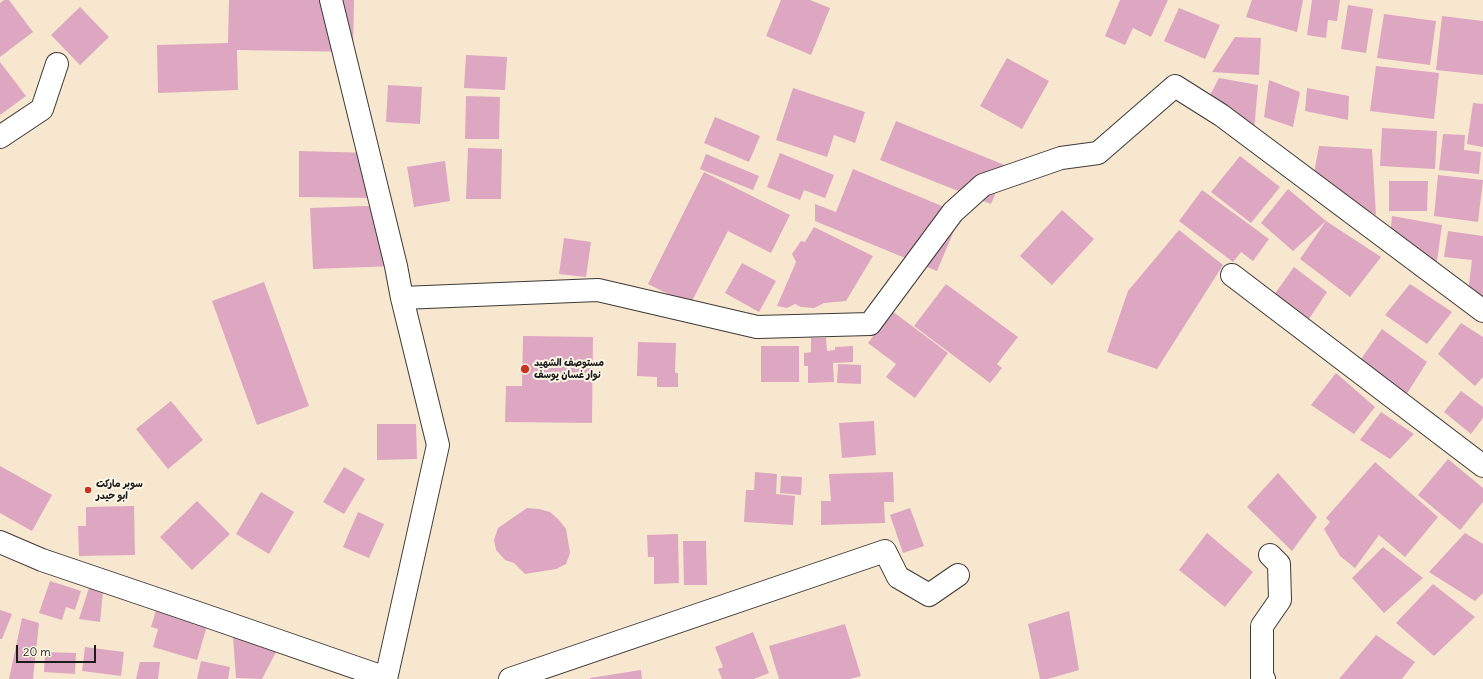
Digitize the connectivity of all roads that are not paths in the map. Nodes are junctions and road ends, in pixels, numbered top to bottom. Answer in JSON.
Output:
{"nodes":[{"id":1,"x":331,"y":0,"type":"edge"},
{"id":2,"x":57,"y":64,"type":"dead end"},
{"id":3,"x":0,"y":137,"type":"edge"},
{"id":4,"x":1232,"y":275,"type":"dead end"},
{"id":5,"x":402,"y":298,"type":"junction"},
{"id":6,"x":1483,"y":311,"type":"edge"},
{"id":7,"x":1483,"y":466,"type":"edge"},
{"id":8,"x":0,"y":542,"type":"edge"},
{"id":9,"x":1270,"y":555,"type":"dead end"},
{"id":10,"x":958,"y":575,"type":"dead end"},
{"id":11,"x":386,"y":679,"type":"edge"},
{"id":12,"x":510,"y":679,"type":"edge"},
{"id":13,"x":1264,"y":679,"type":"edge"}],
"edges":[{"from":1,"to":5,"type":"street"},
{"from":2,"to":3,"type":"street"},
{"from":4,"to":7,"type":"street"},
{"from":5,"to":6,"type":"street"},
{"from":5,"to":11,"type":"street"},
{"from":8,"to":11,"type":"street"},
{"from":9,"to":13,"type":"street"},
{"from":10,"to":12,"type":"street"}]}
